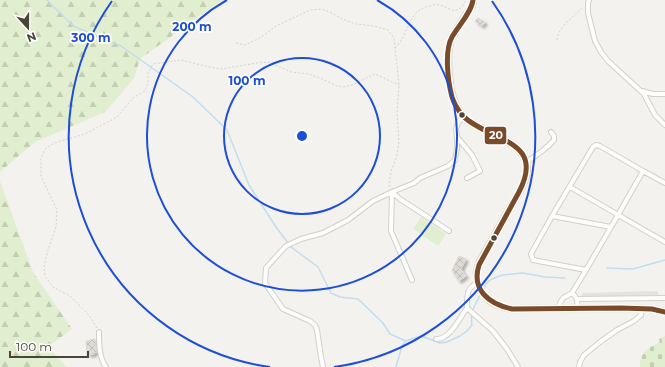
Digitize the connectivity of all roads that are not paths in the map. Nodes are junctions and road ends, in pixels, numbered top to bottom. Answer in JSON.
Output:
{"nodes":[{"id":1,"x":473,"y":0,"type":"edge"},
{"id":2,"x":589,"y":2,"type":"edge"},
{"id":3,"x":639,"y":90,"type":"junction"},
{"id":4,"x":665,"y":94,"type":"edge"},
{"id":5,"x":463,"y":116,"type":"junction"},
{"id":6,"x":665,"y":125,"type":"edge"},
{"id":7,"x":551,"y":132,"type":"dead end"},
{"id":8,"x":457,"y":138,"type":"junction"},
{"id":9,"x":526,"y":162,"type":"junction"},
{"id":10,"x":643,"y":171,"type":"junction"},
{"id":11,"x":467,"y":178,"type":"dead end"},
{"id":12,"x":665,"y":183,"type":"edge"},
{"id":13,"x":570,"y":187,"type":"junction"},
{"id":14,"x":392,"y":192,"type":"junction"},
{"id":15,"x":618,"y":215,"type":"junction"},
{"id":16,"x":552,"y":216,"type":"junction"},
{"id":17,"x":611,"y":227,"type":"junction"},
{"id":18,"x":449,"y":231,"type":"dead end"},
{"id":19,"x":665,"y":242,"type":"edge"},
{"id":20,"x":586,"y":270,"type":"junction"},
{"id":21,"x":412,"y":280,"type":"dead end"},
{"id":22,"x":478,"y":282,"type":"junction"},
{"id":23,"x":572,"y":293,"type":"junction"},
{"id":24,"x":665,"y":298,"type":"edge"},
{"id":25,"x":577,"y":299,"type":"junction"},
{"id":26,"x":467,"y":308,"type":"junction"},
{"id":27,"x":559,"y":308,"type":"junction"},
{"id":28,"x":577,"y":308,"type":"junction"},
{"id":29,"x":642,"y":308,"type":"junction"},
{"id":30,"x":665,"y":312,"type":"edge"},
{"id":31,"x":99,"y":332,"type":"road end"},
{"id":32,"x":436,"y":339,"type":"dead end"},
{"id":33,"x":106,"y":367,"type":"edge"},
{"id":34,"x":323,"y":367,"type":"edge"},
{"id":35,"x":518,"y":367,"type":"edge"},
{"id":36,"x":579,"y":367,"type":"edge"}],
"edges":[{"from":1,"to":5,"type":"main road"},
{"from":2,"to":3,"type":"street"},
{"from":3,"to":4,"type":"street"},
{"from":3,"to":6,"type":"street"},
{"from":5,"to":8,"type":"street"},
{"from":5,"to":9,"type":"main road"},
{"from":7,"to":9,"type":"street"},
{"from":8,"to":11,"type":"street"},
{"from":8,"to":14,"type":"street"},
{"from":9,"to":22,"type":"main road"},
{"from":10,"to":12,"type":"street"},
{"from":10,"to":13,"type":"street"},
{"from":10,"to":15,"type":"street"},
{"from":13,"to":15,"type":"street"},
{"from":13,"to":16,"type":"street"},
{"from":14,"to":18,"type":"street"},
{"from":14,"to":21,"type":"street"},
{"from":14,"to":34,"type":"street"},
{"from":15,"to":17,"type":"street"},
{"from":15,"to":19,"type":"street"},
{"from":16,"to":17,"type":"street"},
{"from":16,"to":20,"type":"street"},
{"from":17,"to":20,"type":"street"},
{"from":20,"to":23,"type":"street"},
{"from":22,"to":26,"type":"street"},
{"from":22,"to":27,"type":"main road"},
{"from":23,"to":25,"type":"street"},
{"from":23,"to":27,"type":"street"},
{"from":24,"to":25,"type":"street"},
{"from":25,"to":28,"type":"street"},
{"from":26,"to":32,"type":"street"},
{"from":26,"to":35,"type":"street"},
{"from":27,"to":28,"type":"main road"},
{"from":28,"to":29,"type":"main road"},
{"from":29,"to":30,"type":"main road"},
{"from":29,"to":36,"type":"street"},
{"from":31,"to":33,"type":"street"}]}
